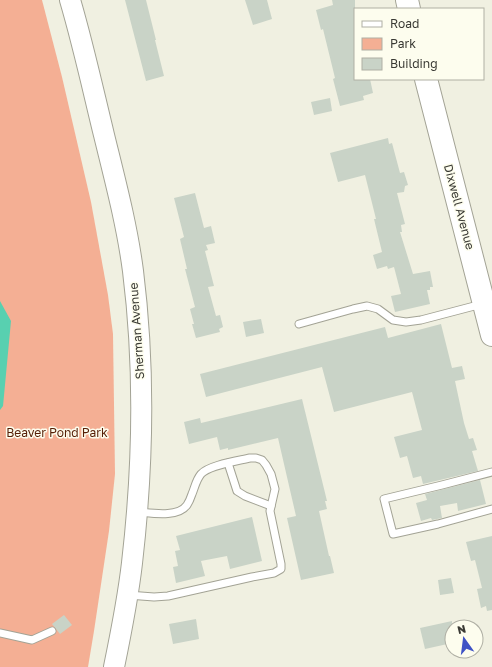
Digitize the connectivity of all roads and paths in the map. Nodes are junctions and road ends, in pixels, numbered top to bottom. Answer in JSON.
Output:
{"nodes":[{"id":1,"x":70,"y":0,"type":"edge"},
{"id":2,"x":426,"y":80,"type":"edge"},
{"id":3,"x":484,"y":304,"type":"junction"},
{"id":4,"x":299,"y":324,"type":"dead end"},
{"id":5,"x":492,"y":335,"type":"edge"},
{"id":6,"x":228,"y":463,"type":"junction"},
{"id":7,"x":492,"y":472,"type":"edge"},
{"id":8,"x":271,"y":506,"type":"junction"},
{"id":9,"x":492,"y":509,"type":"edge"},
{"id":10,"x":137,"y":512,"type":"junction"},
{"id":11,"x":128,"y":595,"type":"junction"},
{"id":12,"x":52,"y":631,"type":"dead end"},
{"id":13,"x":0,"y":633,"type":"edge"},
{"id":14,"x":114,"y":667,"type":"edge"}],
"edges":[{"from":1,"to":10,"type":"main road","name":"Sherman Avenue"},
{"from":2,"to":3,"type":"main road","name":"Dixwell Avenue"},
{"from":3,"to":4,"type":"lane"},
{"from":3,"to":5,"type":"main road","name":"Dixwell Avenue"},
{"from":6,"to":8,"type":"lane"},
{"from":6,"to":8,"type":"lane"},
{"from":6,"to":10,"type":"lane"},
{"from":7,"to":9,"type":"lane"},
{"from":8,"to":11,"type":"lane"},
{"from":10,"to":11,"type":"main road","name":"Sherman Avenue"},
{"from":11,"to":14,"type":"main road","name":"Sherman Avenue"},
{"from":12,"to":13,"type":"lane"}]}
